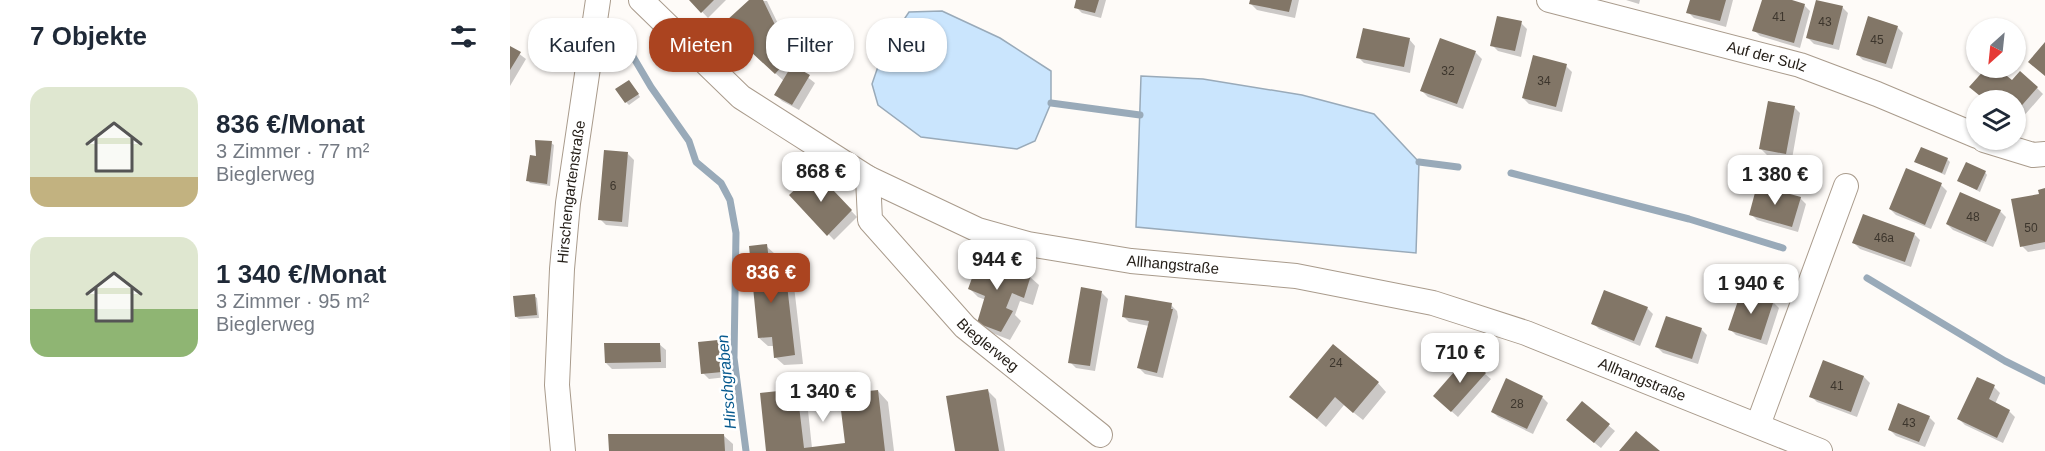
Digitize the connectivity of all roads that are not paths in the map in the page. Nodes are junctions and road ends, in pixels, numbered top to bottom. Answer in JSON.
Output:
{"nodes":[{"id":1,"x":598,"y":0,"type":"edge"},
{"id":2,"x":641,"y":0,"type":"edge"},
{"id":3,"x":1549,"y":0,"type":"edge"},
{"id":4,"x":1966,"y":131,"type":"edge"},
{"id":5,"x":2017,"y":150,"type":"edge"},
{"id":6,"x":2045,"y":154,"type":"edge"},
{"id":7,"x":868,"y":178,"type":"junction"},
{"id":8,"x":1846,"y":186,"type":"dead end"},
{"id":9,"x":1758,"y":425,"type":"junction"},
{"id":10,"x":1100,"y":435,"type":"dead end"},
{"id":11,"x":563,"y":451,"type":"edge"},
{"id":12,"x":1820,"y":451,"type":"edge"}],
"edges":[{"from":1,"to":11,"type":"street","name":"Hirschengartenstraße"},
{"from":2,"to":7,"type":"street","name":"Allhangstraße"},
{"from":3,"to":4,"type":"street","name":"Auf der Sulz"},
{"from":5,"to":6,"type":"street"},
{"from":7,"to":9,"type":"street","name":"Allhangstraße"},
{"from":7,"to":10,"type":"street","name":"Bieglerweg"},
{"from":8,"to":9,"type":"street"},
{"from":9,"to":12,"type":"street","name":"Allhangstraße"}]}
